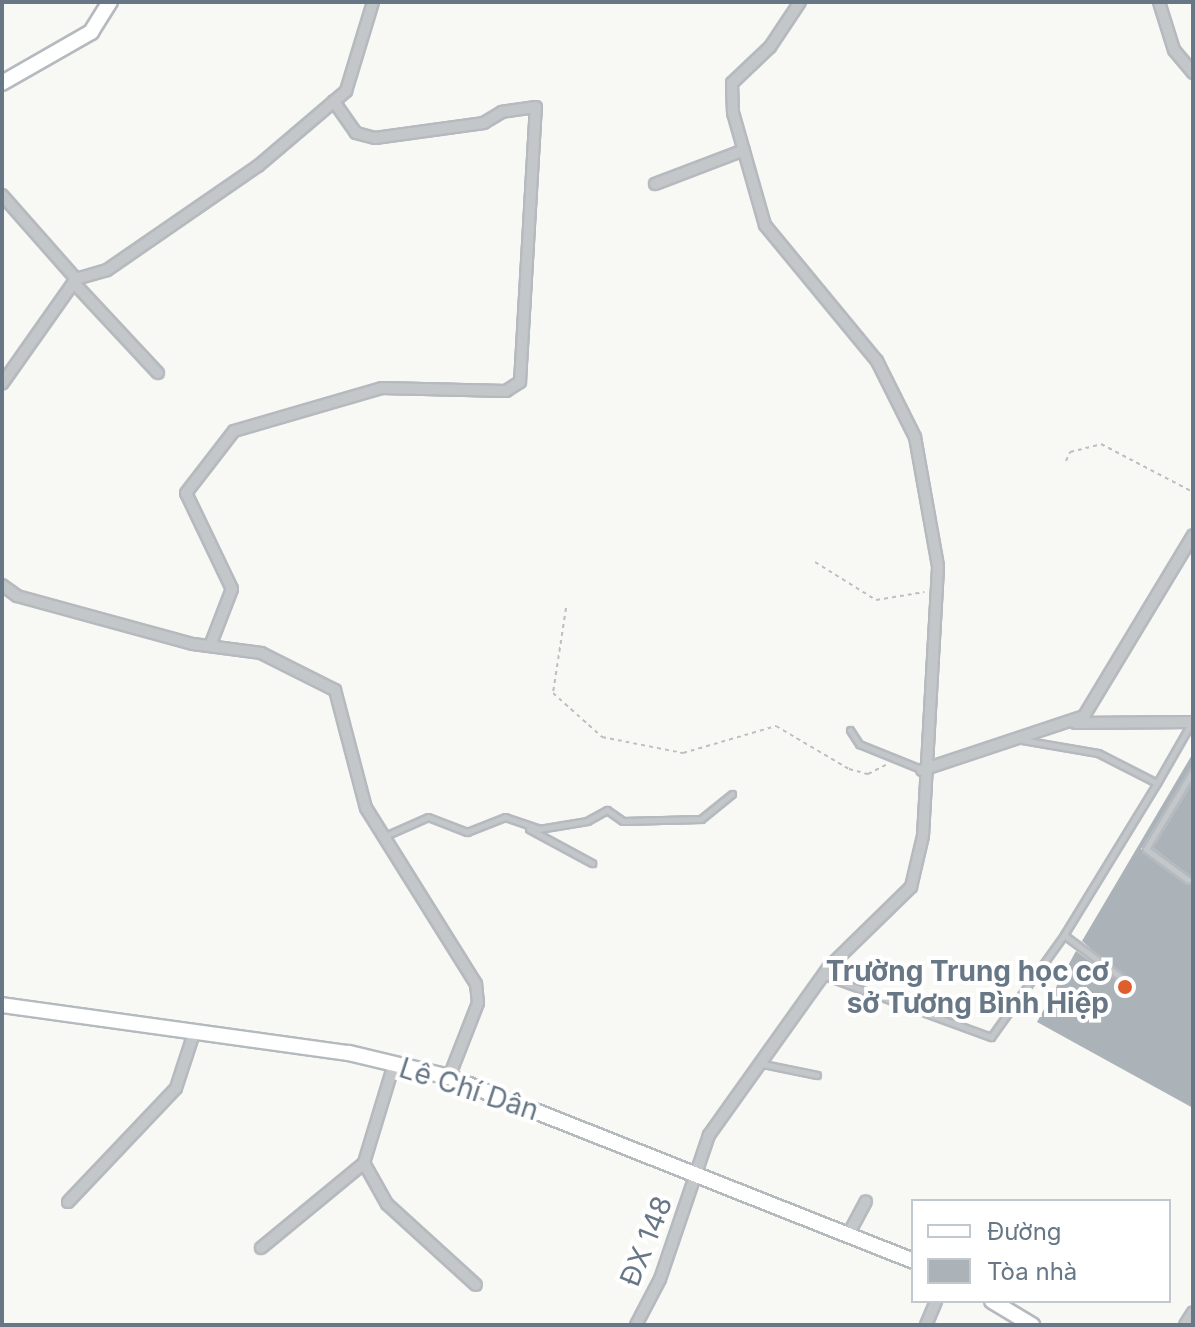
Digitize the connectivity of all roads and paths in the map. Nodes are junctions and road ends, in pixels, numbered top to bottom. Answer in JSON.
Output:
{"nodes":[{"id":1,"x":110,"y":2,"type":"edge"},
{"id":2,"x":373,"y":2,"type":"edge"},
{"id":3,"x":800,"y":2,"type":"edge"},
{"id":4,"x":1159,"y":2,"type":"edge"},
{"id":5,"x":1193,"y":73,"type":"edge"},
{"id":6,"x":2,"y":83,"type":"edge"},
{"id":7,"x":334,"y":101,"type":"junction"},
{"id":8,"x":744,"y":150,"type":"junction"},
{"id":9,"x":655,"y":184,"type":"dead end"},
{"id":10,"x":2,"y":195,"type":"edge"},
{"id":11,"x":75,"y":281,"type":"junction"},
{"id":12,"x":158,"y":373,"type":"dead end"},
{"id":13,"x":2,"y":384,"type":"edge"},
{"id":14,"x":1066,"y":461,"type":"dead end"},
{"id":15,"x":1193,"y":492,"type":"edge"},
{"id":16,"x":1193,"y":535,"type":"edge"},
{"id":17,"x":815,"y":562,"type":"dead end"},
{"id":18,"x":2,"y":585,"type":"edge"},
{"id":19,"x":937,"y":594,"type":"junction"},
{"id":20,"x":566,"y":608,"type":"dead end"},
{"id":21,"x":210,"y":646,"type":"junction"},
{"id":22,"x":1193,"y":722,"type":"edge"},
{"id":23,"x":1075,"y":723,"type":"junction"},
{"id":24,"x":850,"y":730,"type":"dead end"},
{"id":25,"x":1009,"y":738,"type":"junction"},
{"id":26,"x":895,"y":761,"type":"junction"},
{"id":27,"x":922,"y":770,"type":"junction"},
{"id":28,"x":1193,"y":771,"type":"edge"},
{"id":29,"x":1157,"y":783,"type":"junction"},
{"id":30,"x":732,"y":794,"type":"dead end"},
{"id":31,"x":529,"y":828,"type":"junction"},
{"id":32,"x":384,"y":837,"type":"junction"},
{"id":33,"x":592,"y":863,"type":"dead end"},
{"id":34,"x":1188,"y":880,"type":"dead end"},
{"id":35,"x":1064,"y":935,"type":"junction"},
{"id":36,"x":823,"y":976,"type":"junction"},
{"id":37,"x":1126,"y":981,"type":"dead end"},
{"id":38,"x":2,"y":1005,"type":"edge"},
{"id":39,"x":194,"y":1033,"type":"junction"},
{"id":40,"x":394,"y":1064,"type":"junction"},
{"id":41,"x":763,"y":1064,"type":"junction"},
{"id":42,"x":817,"y":1075,"type":"dead end"},
{"id":43,"x":449,"y":1077,"type":"junction"},
{"id":44,"x":364,"y":1163,"type":"junction"},
{"id":45,"x":699,"y":1174,"type":"junction"},
{"id":46,"x":866,"y":1201,"type":"dead end"},
{"id":47,"x":68,"y":1202,"type":"dead end"},
{"id":48,"x":848,"y":1235,"type":"junction"},
{"id":49,"x":261,"y":1248,"type":"dead end"},
{"id":50,"x":911,"y":1260,"type":"edge"},
{"id":51,"x":476,"y":1285,"type":"dead end"},
{"id":52,"x":935,"y":1303,"type":"edge"},
{"id":53,"x":995,"y":1303,"type":"edge"},
{"id":54,"x":1193,"y":1312,"type":"edge"},
{"id":55,"x":636,"y":1325,"type":"edge"},
{"id":56,"x":926,"y":1325,"type":"edge"},
{"id":57,"x":1032,"y":1325,"type":"edge"},
{"id":58,"x":1185,"y":1325,"type":"edge"}],
"edges":[{"from":1,"to":6,"type":"street"},
{"from":2,"to":7,"type":"street"},
{"from":3,"to":8,"type":"street","name":"ĐX 148"},
{"from":4,"to":5,"type":"street"},
{"from":7,"to":11,"type":"street"},
{"from":7,"to":21,"type":"street"},
{"from":8,"to":9,"type":"street"},
{"from":8,"to":19,"type":"street","name":"ĐX 148"},
{"from":10,"to":11,"type":"street"},
{"from":11,"to":12,"type":"street"},
{"from":11,"to":13,"type":"street"},
{"from":14,"to":15,"type":"path"},
{"from":16,"to":23,"type":"street"},
{"from":17,"to":19,"type":"path"},
{"from":18,"to":21,"type":"street"},
{"from":19,"to":27,"type":"street","name":"ĐX 148"},
{"from":20,"to":26,"type":"path"},
{"from":21,"to":32,"type":"street"},
{"from":22,"to":23,"type":"street"},
{"from":22,"to":29,"type":"lane"},
{"from":23,"to":25,"type":"street"},
{"from":24,"to":26,"type":"lane"},
{"from":25,"to":27,"type":"street"},
{"from":25,"to":29,"type":"lane"},
{"from":26,"to":27,"type":"lane"},
{"from":27,"to":36,"type":"street","name":"ĐX 148"},
{"from":28,"to":34,"type":"lane"},
{"from":29,"to":35,"type":"lane"},
{"from":30,"to":31,"type":"lane"},
{"from":31,"to":32,"type":"lane"},
{"from":31,"to":33,"type":"lane"},
{"from":32,"to":43,"type":"street"},
{"from":35,"to":36,"type":"lane"},
{"from":35,"to":37,"type":"lane"},
{"from":36,"to":41,"type":"street","name":"ĐX 148"},
{"from":38,"to":39,"type":"street","name":"Lê Chí Dân"},
{"from":39,"to":40,"type":"street","name":"Lê Chí Dân"},
{"from":39,"to":47,"type":"street"},
{"from":40,"to":43,"type":"street","name":"Lê Chí Dân"},
{"from":40,"to":44,"type":"street"},
{"from":41,"to":42,"type":"lane"},
{"from":41,"to":45,"type":"street","name":"ĐX 148"},
{"from":43,"to":45,"type":"street","name":"Lê Chí Dân"},
{"from":44,"to":49,"type":"street"},
{"from":44,"to":51,"type":"street"},
{"from":45,"to":48,"type":"street","name":"Lê Chí Dân"},
{"from":45,"to":55,"type":"street","name":"ĐX 148"},
{"from":46,"to":48,"type":"street"},
{"from":48,"to":50,"type":"street","name":"Lê Chí Dân"},
{"from":52,"to":56,"type":"street"},
{"from":53,"to":57,"type":"street"},
{"from":54,"to":58,"type":"street"}]}
